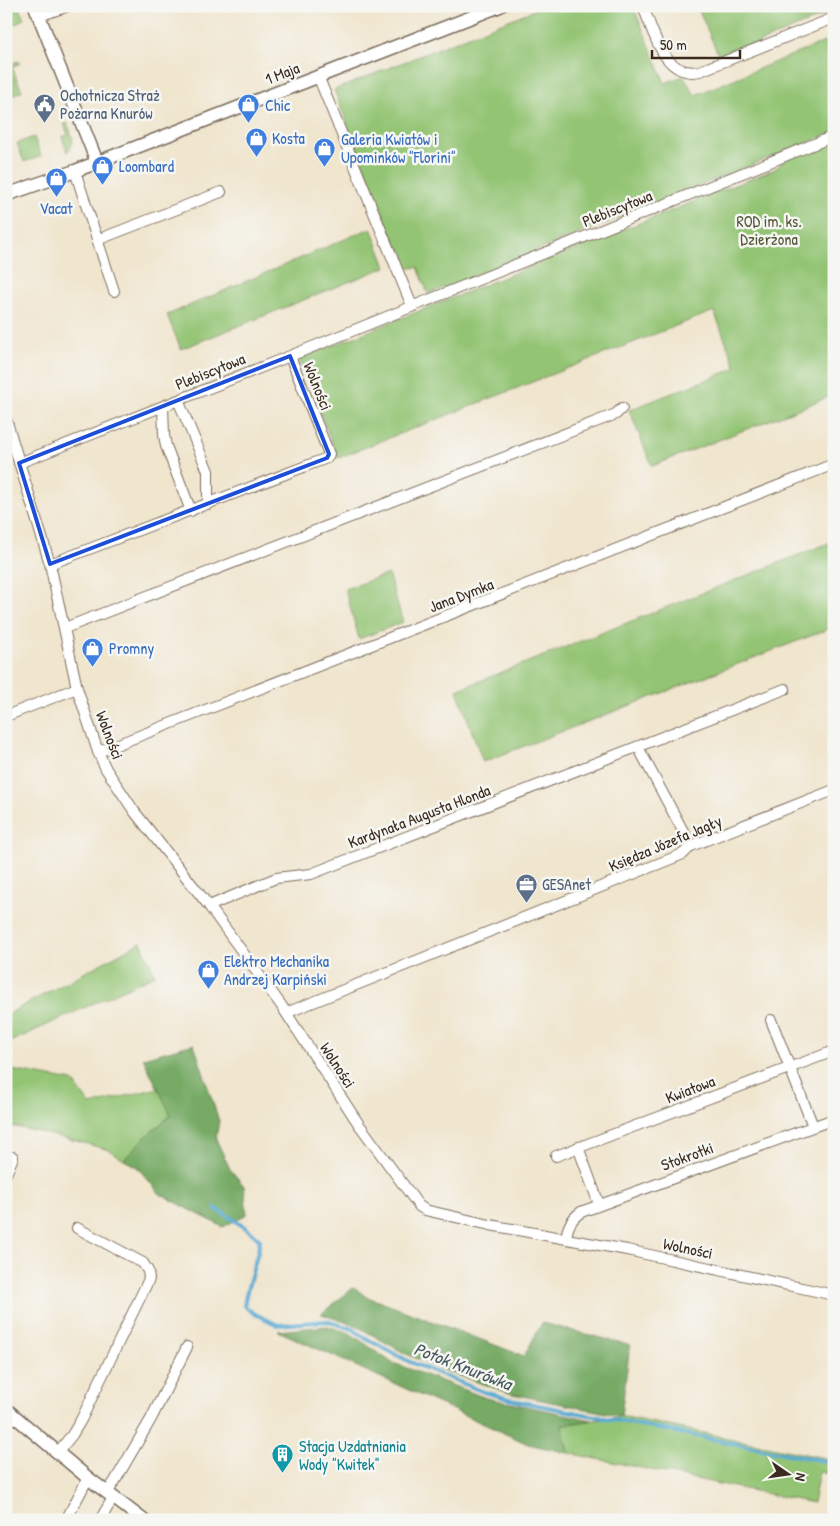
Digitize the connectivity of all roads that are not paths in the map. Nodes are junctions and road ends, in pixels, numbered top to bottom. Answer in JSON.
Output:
{"nodes":[{"id":1,"x":68,"y":6,"type":"edge"},
{"id":2,"x":500,"y":6,"type":"edge"},
{"id":3,"x":643,"y":6,"type":"edge"},
{"id":4,"x":37,"y":11,"type":"edge"},
{"id":5,"x":834,"y":18,"type":"edge"},
{"id":6,"x":318,"y":76,"type":"junction"},
{"id":7,"x":834,"y":136,"type":"edge"},
{"id":8,"x":97,"y":162,"type":"junction"},
{"id":9,"x":75,"y":171,"type":"junction"},
{"id":10,"x":220,"y":192,"type":"dead end"},
{"id":11,"x":6,"y":195,"type":"edge"},
{"id":12,"x":97,"y":240,"type":"junction"},
{"id":13,"x":114,"y":291,"type":"dead end"},
{"id":14,"x":412,"y":306,"type":"junction"},
{"id":15,"x":290,"y":356,"type":"junction"},
{"id":16,"x":178,"y":400,"type":"junction"},
{"id":17,"x":163,"y":406,"type":"junction"},
{"id":18,"x":622,"y":408,"type":"dead end"},
{"id":19,"x":6,"y":419,"type":"edge"},
{"id":20,"x":19,"y":463,"type":"junction"},
{"id":21,"x":834,"y":464,"type":"edge"},
{"id":22,"x":208,"y":504,"type":"junction"},
{"id":23,"x":191,"y":511,"type":"junction"},
{"id":24,"x":50,"y":564,"type":"junction"},
{"id":25,"x":65,"y":628,"type":"junction"},
{"id":26,"x":78,"y":688,"type":"junction"},
{"id":27,"x":785,"y":689,"type":"dead end"},
{"id":28,"x":6,"y":716,"type":"edge"},
{"id":29,"x":638,"y":747,"type":"junction"},
{"id":30,"x":98,"y":752,"type":"junction"},
{"id":31,"x":834,"y":790,"type":"edge"},
{"id":32,"x":691,"y":846,"type":"junction"},
{"id":33,"x":209,"y":906,"type":"junction"},
{"id":34,"x":286,"y":1013,"type":"junction"},
{"id":35,"x":772,"y":1020,"type":"dead end"},
{"id":36,"x":834,"y":1051,"type":"edge"},
{"id":37,"x":790,"y":1068,"type":"junction"},
{"id":38,"x":834,"y":1119,"type":"edge"},
{"id":39,"x":813,"y":1126,"type":"junction"},
{"id":40,"x":578,"y":1147,"type":"junction"},
{"id":41,"x":556,"y":1156,"type":"dead end"},
{"id":42,"x":13,"y":1157,"type":"dead end"},
{"id":43,"x":6,"y":1174,"type":"edge"},
{"id":44,"x":599,"y":1204,"type":"junction"},
{"id":45,"x":77,"y":1228,"type":"dead end"},
{"id":46,"x":566,"y":1238,"type":"junction"},
{"id":47,"x":834,"y":1295,"type":"edge"},
{"id":48,"x":187,"y":1346,"type":"dead end"},
{"id":49,"x":6,"y":1409,"type":"edge"},
{"id":50,"x":58,"y":1452,"type":"junction"},
{"id":51,"x":88,"y":1478,"type":"junction"},
{"id":52,"x":110,"y":1495,"type":"junction"},
{"id":53,"x":66,"y":1520,"type":"edge"},
{"id":54,"x":100,"y":1520,"type":"edge"},
{"id":55,"x":143,"y":1520,"type":"edge"}],
"edges":[{"from":1,"to":4,"type":"street"},
{"from":2,"to":6,"type":"street","name":"1 Maja"},
{"from":3,"to":5,"type":"street"},
{"from":4,"to":8,"type":"street"},
{"from":6,"to":8,"type":"street","name":"1 Maja"},
{"from":6,"to":14,"type":"street"},
{"from":7,"to":14,"type":"street","name":"Plebiscytowa"},
{"from":8,"to":9,"type":"street","name":"1 Maja"},
{"from":9,"to":11,"type":"street","name":"1 Maja"},
{"from":9,"to":12,"type":"street"},
{"from":10,"to":12,"type":"street"},
{"from":12,"to":13,"type":"street"},
{"from":14,"to":15,"type":"street","name":"Plebiscytowa"},
{"from":15,"to":16,"type":"street","name":"Plebiscytowa"},
{"from":15,"to":22,"type":"street","name":"Wolności"},
{"from":16,"to":17,"type":"street","name":"Plebiscytowa"},
{"from":16,"to":22,"type":"street"},
{"from":17,"to":20,"type":"street","name":"Plebiscytowa"},
{"from":17,"to":23,"type":"street"},
{"from":18,"to":25,"type":"street"},
{"from":19,"to":20,"type":"street","name":"Wolności"},
{"from":20,"to":24,"type":"street","name":"Wolności"},
{"from":21,"to":30,"type":"street","name":"Jana Dymka"},
{"from":22,"to":23,"type":"street","name":"Wolności"},
{"from":23,"to":24,"type":"street","name":"Wolności"},
{"from":24,"to":25,"type":"street","name":"Wolności"},
{"from":25,"to":26,"type":"street","name":"Wolności"},
{"from":26,"to":28,"type":"street"},
{"from":26,"to":30,"type":"street","name":"Wolności"},
{"from":27,"to":29,"type":"street","name":"Kardynała Augusta Hlonda"},
{"from":29,"to":32,"type":"street"},
{"from":29,"to":33,"type":"street","name":"Kardynała Augusta Hlonda"},
{"from":30,"to":33,"type":"street","name":"Wolności"},
{"from":31,"to":32,"type":"street","name":"Księdza Józefa Jagły"},
{"from":32,"to":34,"type":"street","name":"Księdza Józefa Jagły"},
{"from":33,"to":34,"type":"street","name":"Wolności"},
{"from":34,"to":46,"type":"street","name":"Wolności"},
{"from":35,"to":37,"type":"street"},
{"from":36,"to":37,"type":"street","name":"Kwiatowa"},
{"from":37,"to":39,"type":"street"},
{"from":37,"to":40,"type":"street","name":"Kwiatowa"},
{"from":38,"to":39,"type":"street","name":"Stokrotki"},
{"from":39,"to":44,"type":"street","name":"Stokrotki"},
{"from":40,"to":41,"type":"street","name":"Kwiatowa"},
{"from":40,"to":44,"type":"street"},
{"from":42,"to":43,"type":"street"},
{"from":44,"to":46,"type":"street","name":"Stokrotki"},
{"from":45,"to":50,"type":"street"},
{"from":46,"to":47,"type":"street","name":"Wolności"},
{"from":48,"to":52,"type":"street"},
{"from":49,"to":50,"type":"street"},
{"from":50,"to":51,"type":"street"},
{"from":51,"to":52,"type":"street"},
{"from":51,"to":53,"type":"street"},
{"from":52,"to":54,"type":"street"},
{"from":52,"to":55,"type":"street"}]}
